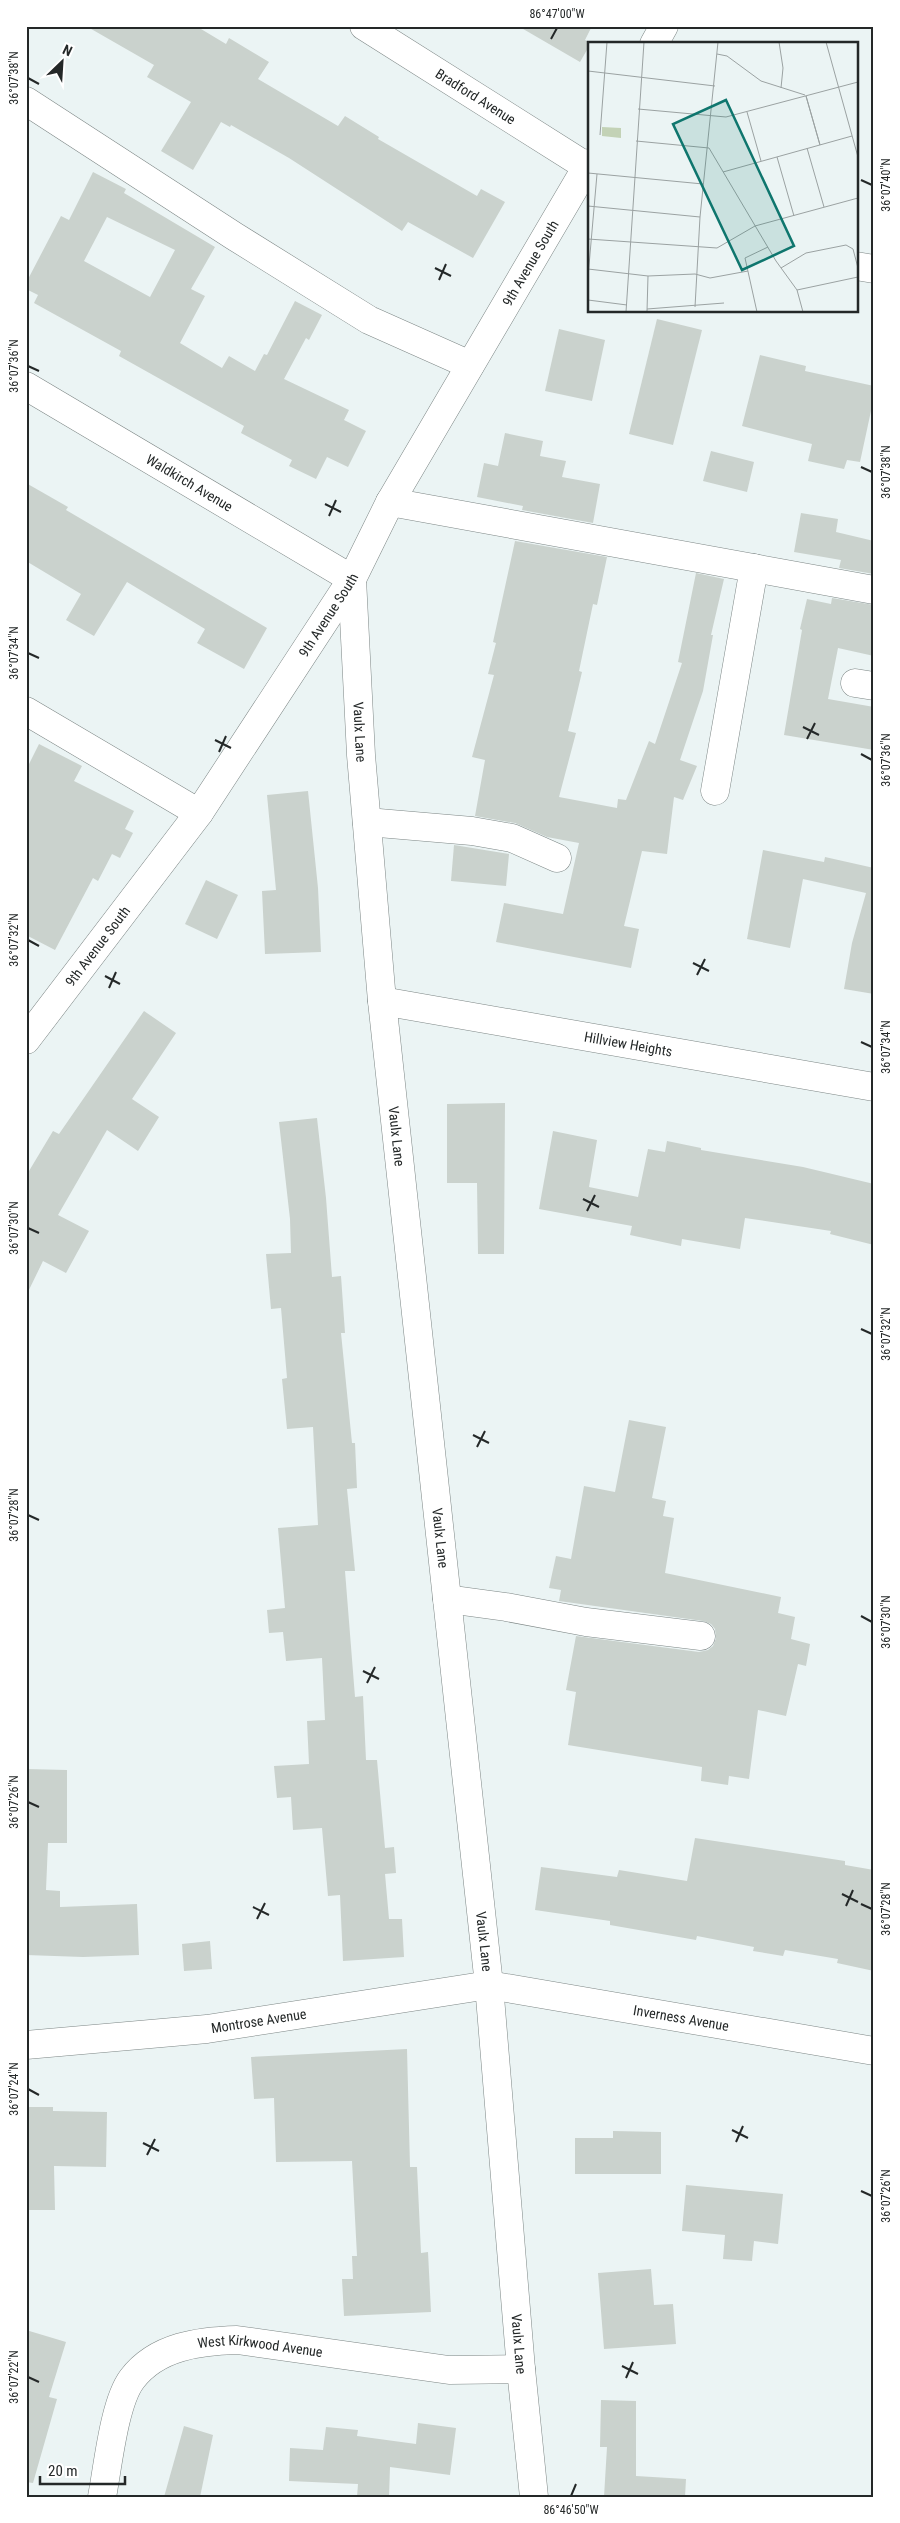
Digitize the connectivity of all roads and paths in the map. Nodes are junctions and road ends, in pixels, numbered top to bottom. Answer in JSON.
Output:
{"nodes":[{"id":1,"x":364,"y":26,"type":"edge"},
{"id":2,"x":664,"y":26,"type":"edge"},
{"id":3,"x":655,"y":42,"type":"edge"},
{"id":4,"x":26,"y":101,"type":"edge"},
{"id":5,"x":588,"y":166,"type":"edge"},
{"id":6,"x":858,"y":266,"type":"edge"},
{"id":7,"x":874,"y":269,"type":"edge"},
{"id":8,"x":470,"y":365,"type":"junction"},
{"id":9,"x":26,"y":386,"type":"edge"},
{"id":10,"x":390,"y":502,"type":"junction"},
{"id":11,"x":754,"y":568,"type":"junction"},
{"id":12,"x":352,"y":579,"type":"junction"},
{"id":13,"x":874,"y":590,"type":"edge"},
{"id":14,"x":26,"y":711,"type":"edge"},
{"id":15,"x":715,"y":791,"type":"dead end"},
{"id":16,"x":199,"y":813,"type":"junction"},
{"id":17,"x":367,"y":822,"type":"junction"},
{"id":18,"x":558,"y":858,"type":"dead end"},
{"id":19,"x":382,"y":1001,"type":"junction"},
{"id":20,"x":26,"y":1040,"type":"edge"},
{"id":21,"x":874,"y":1087,"type":"edge"},
{"id":22,"x":447,"y":1598,"type":"junction"},
{"id":23,"x":701,"y":1636,"type":"dead end"},
{"id":24,"x":489,"y":1985,"type":"junction"},
{"id":25,"x":26,"y":2045,"type":"edge"},
{"id":26,"x":874,"y":2051,"type":"edge"},
{"id":27,"x":521,"y":2369,"type":"junction"},
{"id":28,"x":102,"y":2497,"type":"edge"},
{"id":29,"x":534,"y":2497,"type":"edge"}],
"edges":[{"from":1,"to":5,"type":"street","name":"Bradford Avenue"},
{"from":2,"to":3,"type":"street"},
{"from":4,"to":8,"type":"street"},
{"from":5,"to":8,"type":"street","name":"9th Avenue South"},
{"from":6,"to":7,"type":"street"},
{"from":8,"to":10,"type":"street","name":"9th Avenue South"},
{"from":9,"to":12,"type":"street","name":"Waldkirch Avenue"},
{"from":10,"to":11,"type":"street"},
{"from":10,"to":12,"type":"street","name":"9th Avenue South"},
{"from":11,"to":13,"type":"street"},
{"from":11,"to":15,"type":"street"},
{"from":12,"to":16,"type":"street","name":"9th Avenue South"},
{"from":12,"to":17,"type":"street","name":"Vaulx Lane"},
{"from":14,"to":16,"type":"street"},
{"from":16,"to":20,"type":"street","name":"9th Avenue South"},
{"from":17,"to":18,"type":"street"},
{"from":17,"to":19,"type":"street","name":"Vaulx Lane"},
{"from":19,"to":21,"type":"street","name":"Hillview Heights"},
{"from":19,"to":22,"type":"street","name":"Vaulx Lane"},
{"from":22,"to":23,"type":"street"},
{"from":22,"to":24,"type":"street","name":"Vaulx Lane"},
{"from":24,"to":25,"type":"street","name":"Montrose Avenue"},
{"from":24,"to":26,"type":"street","name":"Inverness Avenue"},
{"from":24,"to":27,"type":"street","name":"Vaulx Lane"},
{"from":27,"to":28,"type":"street","name":"West Kirkwood Avenue"},
{"from":27,"to":29,"type":"street","name":"Vaulx Lane"}]}
